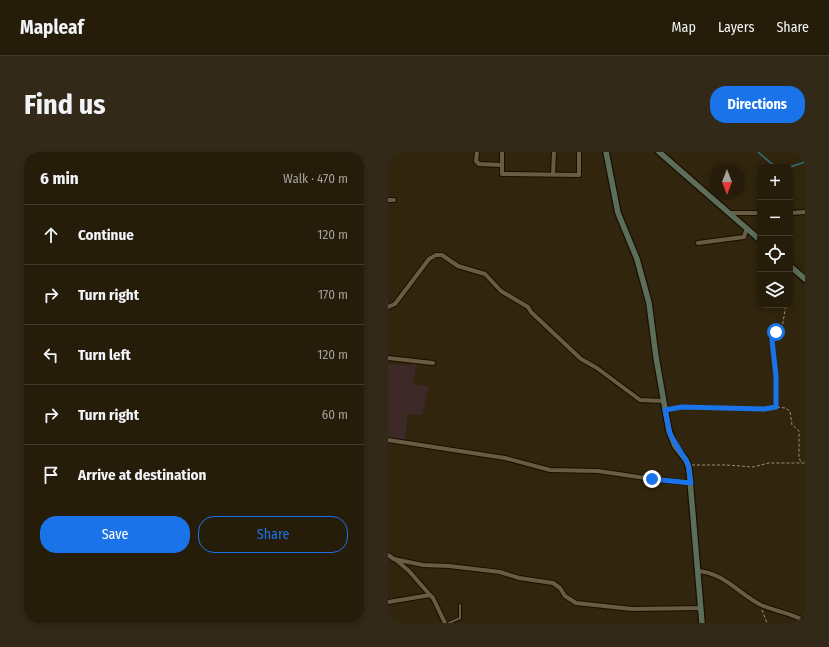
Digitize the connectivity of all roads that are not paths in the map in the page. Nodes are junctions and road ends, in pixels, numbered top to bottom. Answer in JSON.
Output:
{"nodes":[{"id":1,"x":477,"y":152,"type":"edge"},
{"id":2,"x":502,"y":152,"type":"edge"},
{"id":3,"x":554,"y":152,"type":"edge"},
{"id":4,"x":579,"y":152,"type":"edge"},
{"id":5,"x":606,"y":152,"type":"edge"},
{"id":6,"x":659,"y":152,"type":"edge"},
{"id":7,"x":502,"y":164,"type":"junction"},
{"id":8,"x":553,"y":174,"type":"junction"},
{"id":9,"x":388,"y":200,"type":"edge"},
{"id":10,"x":394,"y":200,"type":"dead end"},
{"id":11,"x":805,"y":212,"type":"edge"},
{"id":12,"x":729,"y":213,"type":"junction"},
{"id":13,"x":757,"y":213,"type":"edge"},
{"id":14,"x":793,"y":213,"type":"edge"},
{"id":15,"x":747,"y":228,"type":"junction"},
{"id":16,"x":757,"y":237,"type":"edge"},
{"id":17,"x":698,"y":243,"type":"dead end"},
{"id":18,"x":793,"y":269,"type":"edge"},
{"id":19,"x":805,"y":279,"type":"edge"},
{"id":20,"x":388,"y":307,"type":"edge"},
{"id":21,"x":388,"y":358,"type":"edge"},
{"id":22,"x":433,"y":363,"type":"dead end"},
{"id":23,"x":664,"y":401,"type":"junction"},
{"id":24,"x":388,"y":440,"type":"edge"},
{"id":25,"x":691,"y":483,"type":"junction"},
{"id":26,"x":388,"y":555,"type":"edge"},
{"id":27,"x":394,"y":559,"type":"junction"},
{"id":28,"x":698,"y":571,"type":"junction"},
{"id":29,"x":432,"y":596,"type":"junction"},
{"id":30,"x":388,"y":602,"type":"edge"},
{"id":31,"x":460,"y":605,"type":"dead end"},
{"id":32,"x":701,"y":608,"type":"junction"},
{"id":33,"x":805,"y":621,"type":"edge"},
{"id":34,"x":446,"y":623,"type":"edge"},
{"id":35,"x":450,"y":623,"type":"edge"},
{"id":36,"x":702,"y":623,"type":"edge"}],
"edges":[{"from":1,"to":7,"type":"street"},
{"from":2,"to":7,"type":"street"},
{"from":3,"to":8,"type":"street"},
{"from":4,"to":8,"type":"street"},
{"from":5,"to":23,"type":"street"},
{"from":6,"to":12,"type":"street"},
{"from":7,"to":8,"type":"street"},
{"from":9,"to":10,"type":"street"},
{"from":11,"to":14,"type":"street"},
{"from":12,"to":13,"type":"street"},
{"from":12,"to":15,"type":"street"},
{"from":15,"to":16,"type":"street"},
{"from":15,"to":17,"type":"street"},
{"from":18,"to":19,"type":"street"},
{"from":20,"to":23,"type":"street"},
{"from":21,"to":22,"type":"street"},
{"from":23,"to":25,"type":"street"},
{"from":24,"to":25,"type":"street"},
{"from":25,"to":28,"type":"street"},
{"from":26,"to":27,"type":"street"},
{"from":27,"to":29,"type":"street"},
{"from":27,"to":32,"type":"street"},
{"from":28,"to":32,"type":"street"},
{"from":28,"to":33,"type":"street"},
{"from":29,"to":30,"type":"street"},
{"from":29,"to":34,"type":"street"},
{"from":31,"to":35,"type":"lane"},
{"from":32,"to":36,"type":"street"}]}
